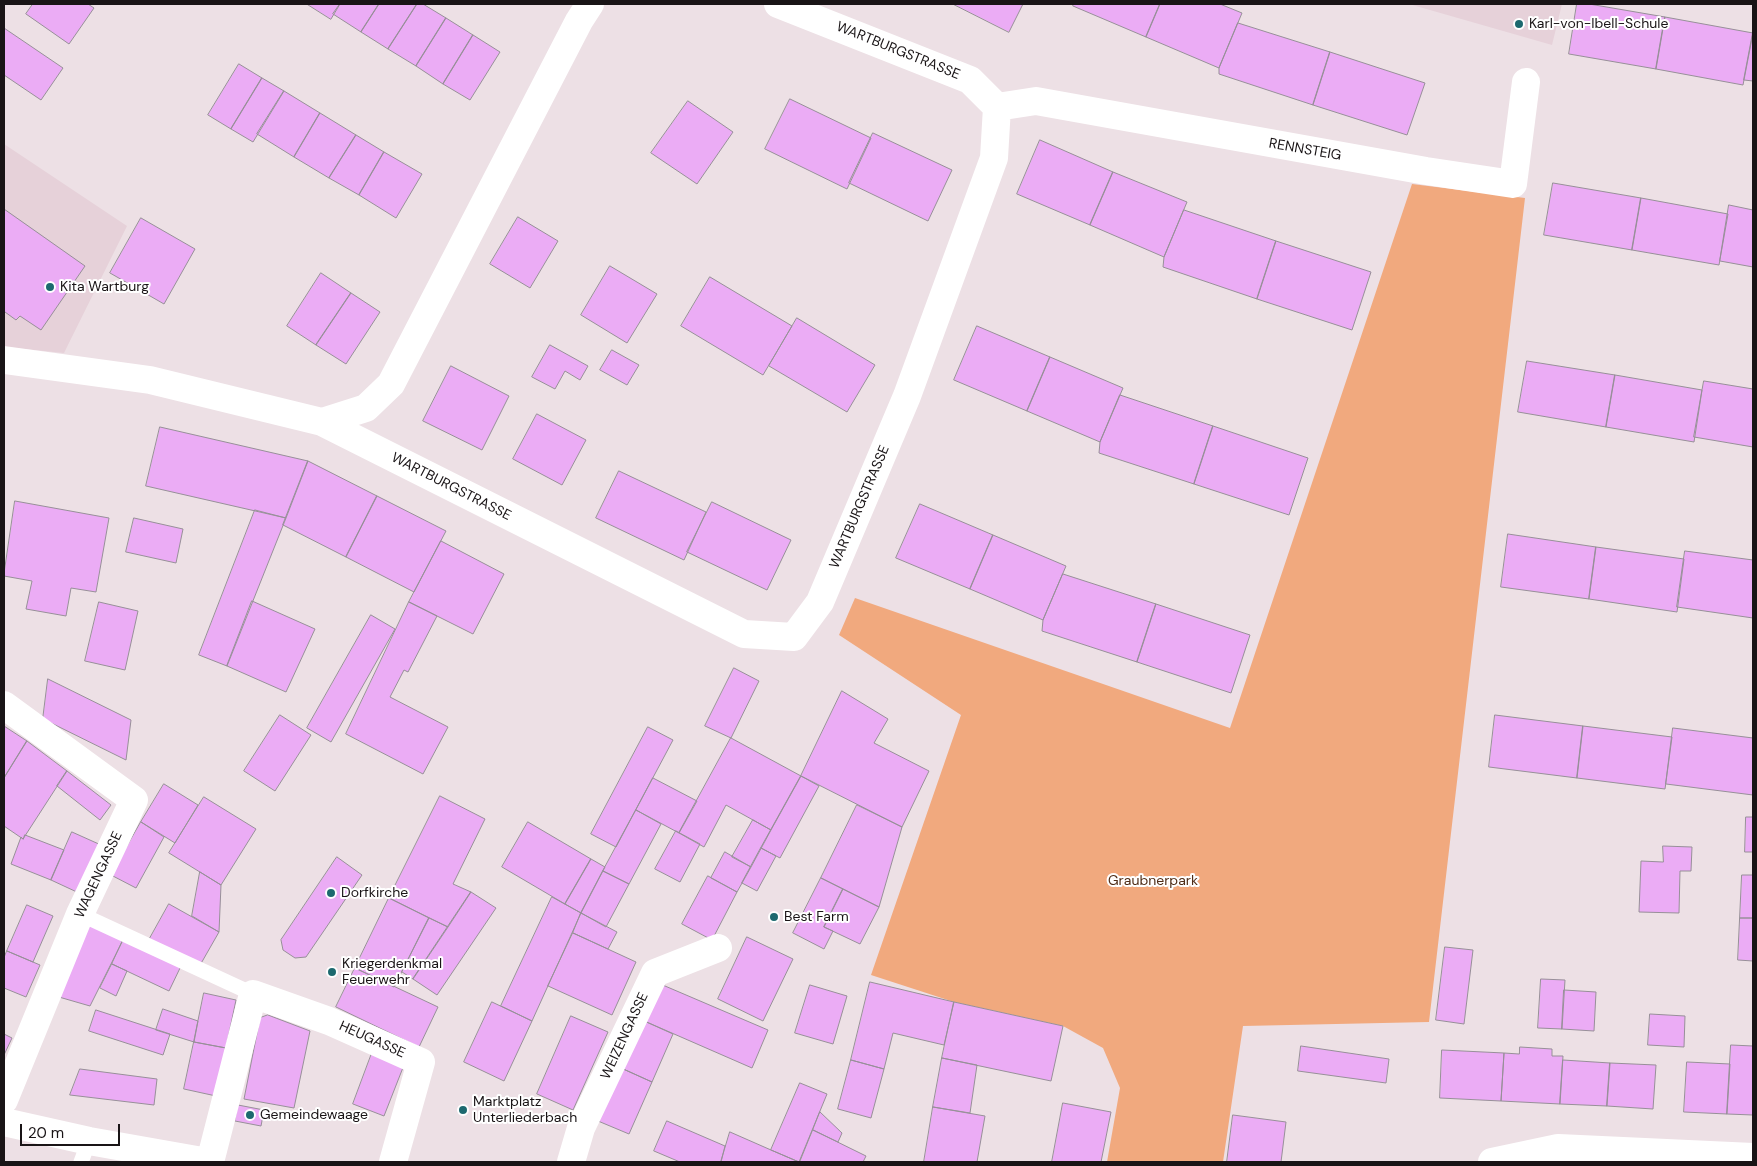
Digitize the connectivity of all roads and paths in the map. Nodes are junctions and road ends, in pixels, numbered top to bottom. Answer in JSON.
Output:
{"nodes":[{"id":1,"x":590,"y":4,"type":"edge"},
{"id":2,"x":778,"y":4,"type":"edge"},
{"id":3,"x":1526,"y":82,"type":"dead end"},
{"id":4,"x":997,"y":107,"type":"junction"},
{"id":5,"x":4,"y":360,"type":"edge"},
{"id":6,"x":322,"y":422,"type":"junction"},
{"id":7,"x":4,"y":705,"type":"edge"},
{"id":8,"x":80,"y":914,"type":"junction"},
{"id":9,"x":718,"y":948,"type":"dead end"},
{"id":10,"x":253,"y":994,"type":"junction"},
{"id":11,"x":4,"y":1100,"type":"edge"},
{"id":12,"x":4,"y":1122,"type":"edge"},
{"id":13,"x":85,"y":1151,"type":"edge"},
{"id":14,"x":1753,"y":1157,"type":"edge"},
{"id":15,"x":209,"y":1162,"type":"edge"},
{"id":16,"x":393,"y":1162,"type":"edge"},
{"id":17,"x":571,"y":1162,"type":"edge"},
{"id":18,"x":1492,"y":1162,"type":"edge"}],
"edges":[{"from":1,"to":6,"type":"street"},
{"from":2,"to":4,"type":"street","name":"WARTBURGSTRASSE"},
{"from":3,"to":4,"type":"street","name":"RENNSTEIG"},
{"from":4,"to":6,"type":"street","name":"WARTBURGSTRASSE"},
{"from":5,"to":6,"type":"street","name":"WARTBURGSTRASSE"},
{"from":7,"to":8,"type":"street","name":"WAGENGASSE"},
{"from":8,"to":10,"type":"lane","name":"HEUGASSE"},
{"from":8,"to":11,"type":"street","name":"WAGENGASSE"},
{"from":9,"to":17,"type":"street","name":"WEIZENGASSE"},
{"from":10,"to":15,"type":"street"},
{"from":10,"to":16,"type":"street","name":"HEUGASSE"},
{"from":12,"to":13,"type":"street"},
{"from":13,"to":15,"type":"street"},
{"from":14,"to":18,"type":"street"}]}
